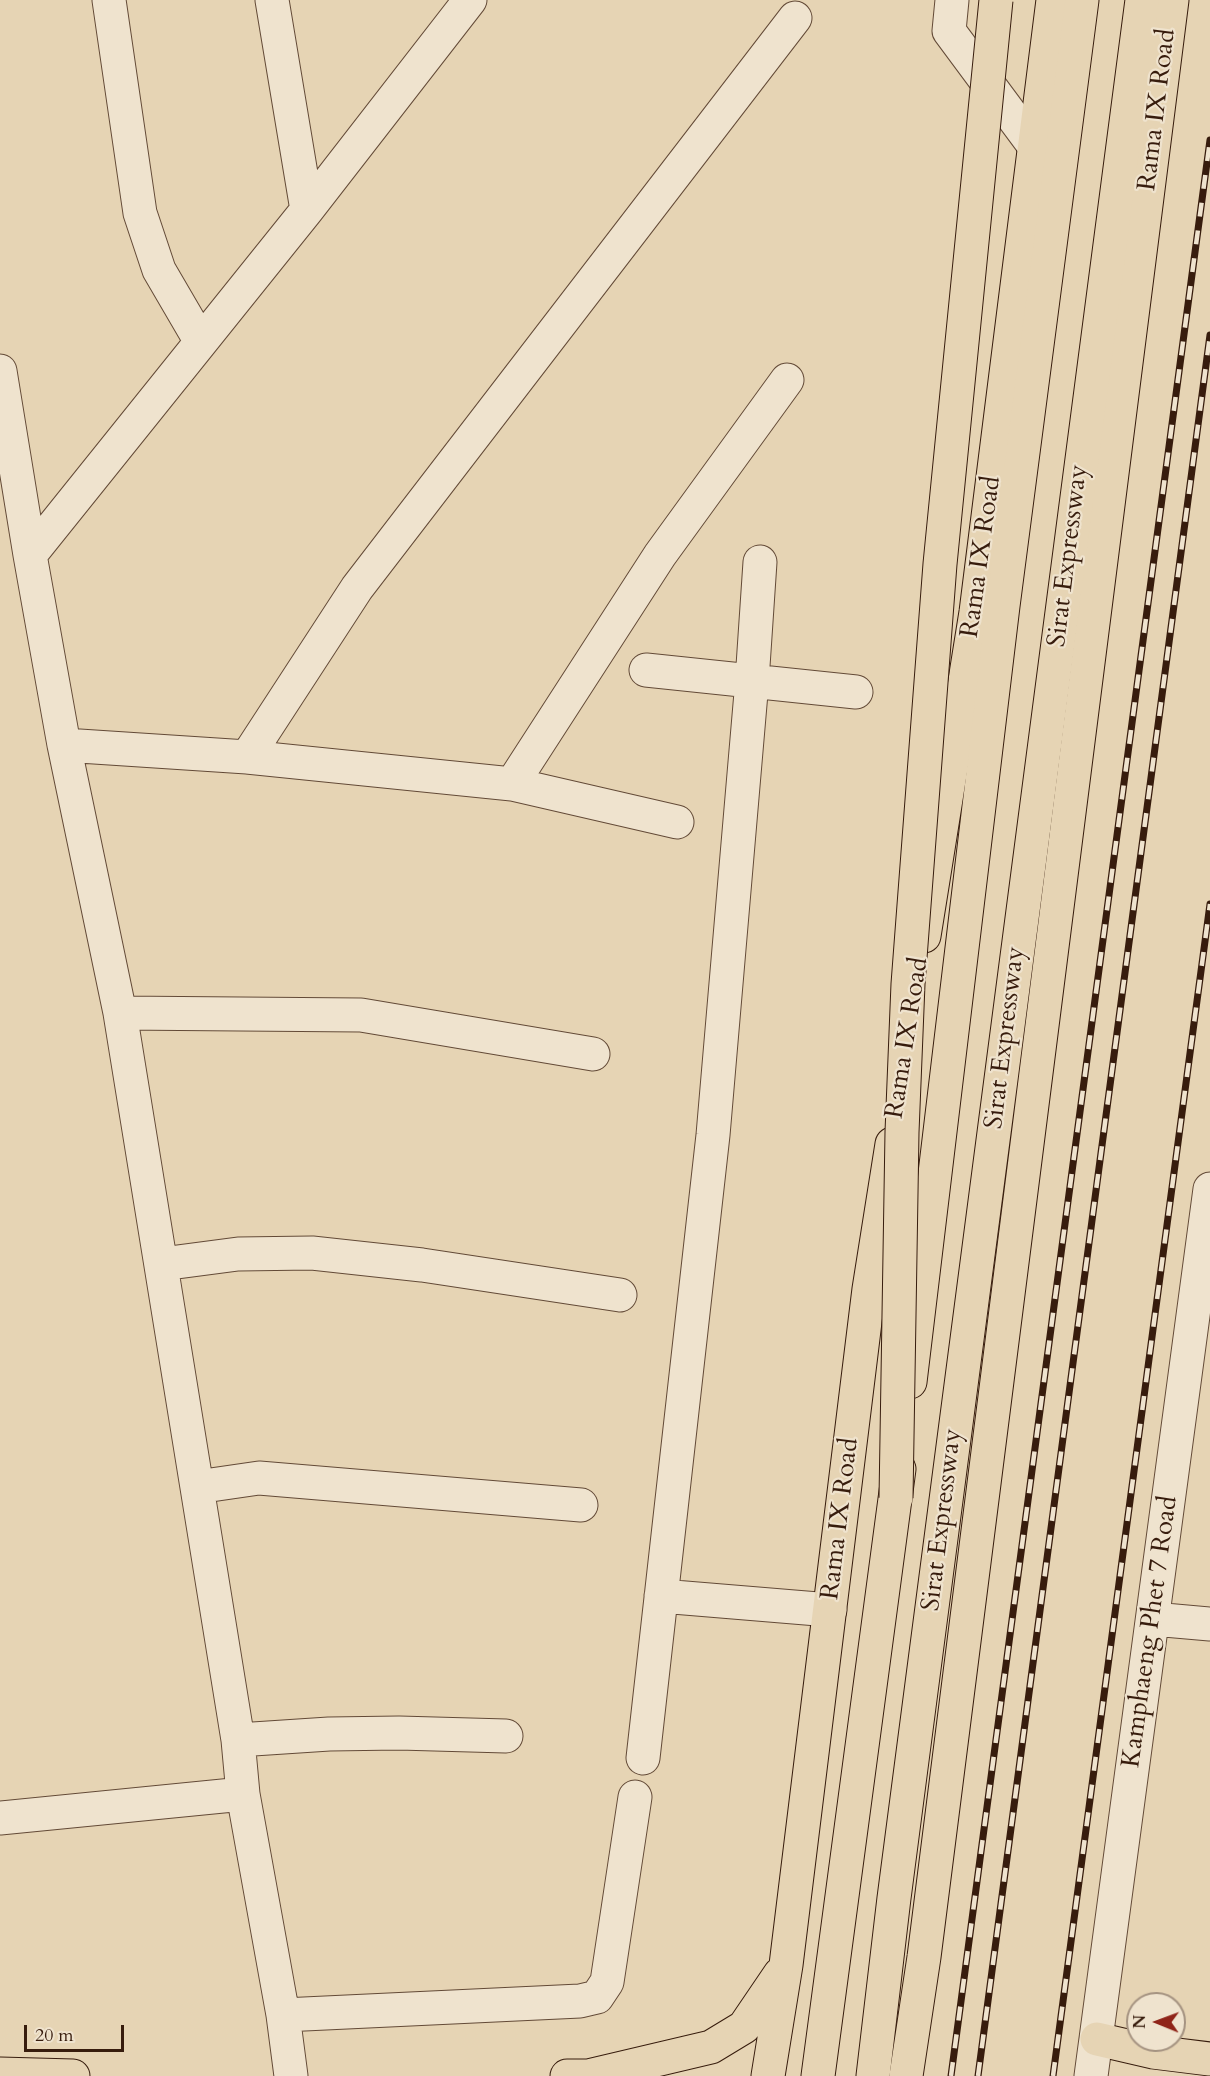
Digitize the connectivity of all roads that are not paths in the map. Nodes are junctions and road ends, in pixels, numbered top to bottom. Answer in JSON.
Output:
{"nodes":[{"id":1,"x":109,"y":0,"type":"edge"},
{"id":2,"x":272,"y":0,"type":"edge"},
{"id":3,"x":470,"y":0,"type":"edge"},
{"id":4,"x":952,"y":0,"type":"edge"},
{"id":5,"x":996,"y":0,"type":"edge"},
{"id":6,"x":1053,"y":0,"type":"edge"},
{"id":7,"x":1082,"y":0,"type":"edge"},
{"id":8,"x":1142,"y":0,"type":"edge"},
{"id":9,"x":1172,"y":0,"type":"edge"},
{"id":10,"x":795,"y":18,"type":"dead end"},
{"id":11,"x":1035,"y":147,"type":"junction"},
{"id":12,"x":307,"y":210,"type":"junction"},
{"id":13,"x":201,"y":342,"type":"junction"},
{"id":14,"x":0,"y":371,"type":"edge"},
{"id":15,"x":787,"y":380,"type":"dead end"},
{"id":16,"x":30,"y":555,"type":"junction"},
{"id":17,"x":760,"y":562,"type":"dead end"},
{"id":18,"x":646,"y":670,"type":"dead end"},
{"id":19,"x":752,"y":681,"type":"junction"},
{"id":20,"x":856,"y":692,"type":"dead end"},
{"id":21,"x":64,"y":745,"type":"junction"},
{"id":22,"x":246,"y":757,"type":"junction"},
{"id":23,"x":512,"y":784,"type":"junction"},
{"id":24,"x":677,"y":822,"type":"dead end"},
{"id":25,"x":120,"y":1013,"type":"junction"},
{"id":26,"x":593,"y":1054,"type":"dead end"},
{"id":27,"x":1210,"y":1188,"type":"edge"},
{"id":28,"x":162,"y":1264,"type":"junction"},
{"id":29,"x":620,"y":1295,"type":"dead end"},
{"id":30,"x":197,"y":1487,"type":"junction"},
{"id":31,"x":896,"y":1498,"type":"junction"},
{"id":32,"x":581,"y":1505,"type":"dead end"},
{"id":33,"x":662,"y":1596,"type":"junction"},
{"id":34,"x":830,"y":1610,"type":"junction"},
{"id":35,"x":1153,"y":1619,"type":"junction"},
{"id":36,"x":1210,"y":1624,"type":"edge"},
{"id":37,"x":506,"y":1736,"type":"dead end"},
{"id":38,"x":238,"y":1740,"type":"junction"},
{"id":39,"x":643,"y":1758,"type":"dead end"},
{"id":40,"x":243,"y":1794,"type":"junction"},
{"id":41,"x":635,"y":1797,"type":"dead end"},
{"id":42,"x":0,"y":1818,"type":"edge"},
{"id":43,"x":786,"y":1965,"type":"junction"},
{"id":44,"x":283,"y":2015,"type":"junction"},
{"id":45,"x":1097,"y":2039,"type":"junction"},
{"id":46,"x":1210,"y":2059,"type":"edge"},
{"id":47,"x":1210,"y":2069,"type":"edge"},
{"id":48,"x":0,"y":2074,"type":"edge"},
{"id":49,"x":74,"y":2076,"type":"edge"},
{"id":50,"x":291,"y":2076,"type":"edge"},
{"id":51,"x":567,"y":2076,"type":"edge"},
{"id":52,"x":588,"y":2076,"type":"edge"},
{"id":53,"x":768,"y":2076,"type":"edge"},
{"id":54,"x":818,"y":2076,"type":"edge"},
{"id":55,"x":873,"y":2076,"type":"edge"},
{"id":56,"x":906,"y":2076,"type":"edge"},
{"id":57,"x":1091,"y":2076,"type":"edge"},
{"id":58,"x":1196,"y":2076,"type":"edge"}],
"edges":[{"from":1,"to":13,"type":"street"},
{"from":2,"to":12,"type":"street"},
{"from":3,"to":12,"type":"street"},
{"from":4,"to":11,"type":"street"},
{"from":5,"to":31,"type":"main road","bridge":true},
{"from":6,"to":11,"type":"main road","name":"Rama IX Road"},
{"from":7,"to":31,"type":"main road","name":"Sirat Expressway","bridge":true},
{"from":8,"to":55,"type":"main road","name":"Sirat Expressway"},
{"from":9,"to":56,"type":"main road","name":"Rama IX Road"},
{"from":10,"to":22,"type":"street"},
{"from":11,"to":34,"type":"main road","name":"Rama IX Road"},
{"from":12,"to":13,"type":"street"},
{"from":13,"to":16,"type":"street"},
{"from":14,"to":16,"type":"street"},
{"from":15,"to":23,"type":"street"},
{"from":16,"to":21,"type":"street"},
{"from":17,"to":19,"type":"street"},
{"from":18,"to":19,"type":"street"},
{"from":19,"to":20,"type":"street"},
{"from":19,"to":33,"type":"street"},
{"from":21,"to":22,"type":"street"},
{"from":21,"to":25,"type":"street"},
{"from":22,"to":23,"type":"street"},
{"from":23,"to":24,"type":"street"},
{"from":25,"to":26,"type":"street"},
{"from":25,"to":28,"type":"street"},
{"from":27,"to":35,"type":"street","name":"Kamphaeng Phet 7 Road"},
{"from":28,"to":29,"type":"street"},
{"from":28,"to":30,"type":"street"},
{"from":30,"to":32,"type":"street"},
{"from":30,"to":38,"type":"street"},
{"from":31,"to":54,"type":"main road","name":"Sirat Expressway"},
{"from":33,"to":34,"type":"street"},
{"from":33,"to":39,"type":"street"},
{"from":34,"to":43,"type":"main road","name":"Rama IX Road"},
{"from":35,"to":36,"type":"street"},
{"from":35,"to":45,"type":"street","name":"Kamphaeng Phet 7 Road"},
{"from":37,"to":38,"type":"street"},
{"from":38,"to":40,"type":"street"},
{"from":40,"to":42,"type":"street"},
{"from":40,"to":44,"type":"street"},
{"from":41,"to":44,"type":"street"},
{"from":43,"to":52,"type":"main road"},
{"from":43,"to":53,"type":"main road","name":"Rama IX Road"},
{"from":44,"to":50,"type":"street"},
{"from":45,"to":46,"type":"main road"},
{"from":45,"to":57,"type":"street","name":"Kamphaeng Phet 7 Road"},
{"from":47,"to":58,"type":"main road"},
{"from":48,"to":49,"type":"main road"},
{"from":51,"to":52,"type":"main road"}]}
